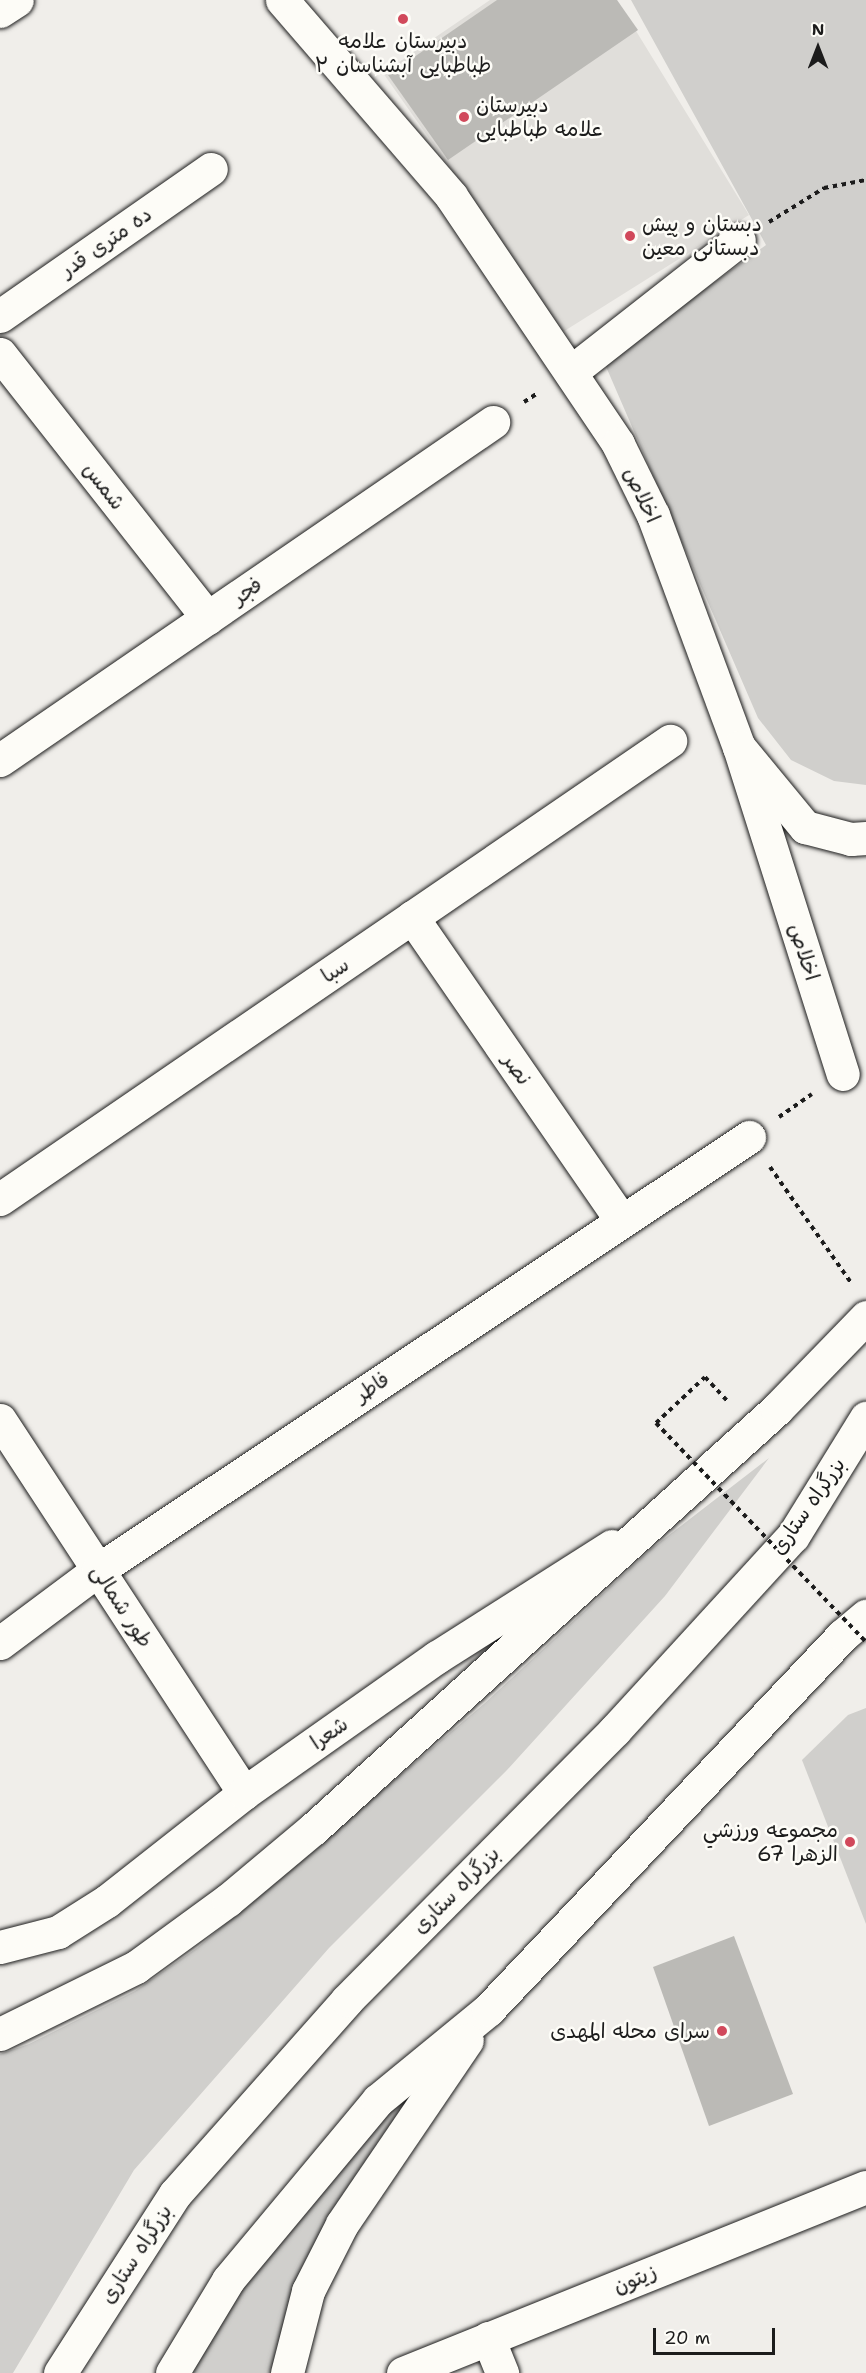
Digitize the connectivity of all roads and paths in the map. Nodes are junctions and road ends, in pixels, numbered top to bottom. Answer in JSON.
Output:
{"nodes":[{"id":1,"x":17,"y":0,"type":"edge"},
{"id":2,"x":282,"y":0,"type":"edge"},
{"id":3,"x":0,"y":11,"type":"edge"},
{"id":4,"x":212,"y":169,"type":"dead end"},
{"id":5,"x":866,"y":180,"type":"edge"},
{"id":6,"x":740,"y":240,"type":"joint"},
{"id":7,"x":0,"y":316,"type":"edge"},
{"id":8,"x":0,"y":354,"type":"edge"},
{"id":9,"x":572,"y":371,"type":"junction"},
{"id":10,"x":493,"y":422,"type":"joint"},
{"id":11,"x":208,"y":618,"type":"junction"},
{"id":12,"x":670,"y":741,"type":"dead end"},
{"id":13,"x":740,"y":747,"type":"junction"},
{"id":14,"x":0,"y":760,"type":"edge"},
{"id":15,"x":866,"y":838,"type":"edge"},
{"id":16,"x":412,"y":917,"type":"junction"},
{"id":17,"x":843,"y":1074,"type":"joint"},
{"id":18,"x":749,"y":1137,"type":"junction"},
{"id":19,"x":0,"y":1199,"type":"edge"},
{"id":20,"x":622,"y":1221,"type":"junction"},
{"id":21,"x":844,"y":1293,"type":"dead end"},
{"id":22,"x":866,"y":1317,"type":"edge"},
{"id":23,"x":735,"y":1410,"type":"dead end"},
{"id":24,"x":866,"y":1418,"type":"edge"},
{"id":25,"x":0,"y":1420,"type":"edge"},
{"id":26,"x":662,"y":1515,"type":"junction"},
{"id":27,"x":98,"y":1570,"type":"junction"},
{"id":28,"x":866,"y":1616,"type":"edge"},
{"id":29,"x":866,"y":1642,"type":"edge"},
{"id":30,"x":0,"y":1643,"type":"edge"},
{"id":31,"x":244,"y":1793,"type":"junction"},
{"id":32,"x":0,"y":1947,"type":"edge"},
{"id":33,"x":488,"y":2010,"type":"junction"},
{"id":34,"x":0,"y":2034,"type":"edge"},
{"id":35,"x":866,"y":2187,"type":"edge"},
{"id":36,"x":488,"y":2338,"type":"junction"},
{"id":37,"x":60,"y":2373,"type":"edge"},
{"id":38,"x":172,"y":2373,"type":"edge"},
{"id":39,"x":287,"y":2373,"type":"edge"},
{"id":40,"x":403,"y":2373,"type":"edge"},
{"id":41,"x":502,"y":2373,"type":"edge"}],
"edges":[{"from":1,"to":3,"type":"main road"},
{"from":2,"to":9,"type":"main road","name":"اخلاص"},
{"from":4,"to":7,"type":"main road","name":"ده متری قدر"},
{"from":5,"to":6,"type":"path"},
{"from":6,"to":9,"type":"main road"},
{"from":8,"to":11,"type":"main road","name":"شمس"},
{"from":9,"to":10,"type":"path"},
{"from":9,"to":13,"type":"main road","name":"اخلاص"},
{"from":10,"to":11,"type":"main road","name":"فجر"},
{"from":11,"to":14,"type":"main road","name":"فجر"},
{"from":12,"to":16,"type":"main road","name":"سبا"},
{"from":13,"to":15,"type":"main road"},
{"from":13,"to":17,"type":"main road","name":"اخلاص"},
{"from":16,"to":19,"type":"main road","name":"سبا"},
{"from":16,"to":20,"type":"main road","name":"نصر"},
{"from":17,"to":18,"type":"path"},
{"from":18,"to":20,"type":"main road","name":"فاطر"},
{"from":18,"to":21,"type":"path"},
{"from":20,"to":27,"type":"main road","name":"فاطر"},
{"from":22,"to":26,"type":"main road"},
{"from":23,"to":29,"type":"path","bridge":true},
{"from":24,"to":37,"type":"main road","name":"بزرگراه ستاری"},
{"from":25,"to":27,"type":"main road","name":"طور شمالی"},
{"from":26,"to":31,"type":"main road","name":"شعرا"},
{"from":26,"to":34,"type":"main road"},
{"from":27,"to":30,"type":"main road","name":"فاطر"},
{"from":27,"to":31,"type":"main road","name":"طور شمالی"},
{"from":28,"to":33,"type":"main road"},
{"from":31,"to":32,"type":"main road","name":"شعرا"},
{"from":33,"to":38,"type":"main road"},
{"from":33,"to":39,"type":"main road"},
{"from":35,"to":36,"type":"main road","name":"زیتون"},
{"from":36,"to":40,"type":"main road","name":"زیتون"},
{"from":36,"to":41,"type":"main road"}]}
